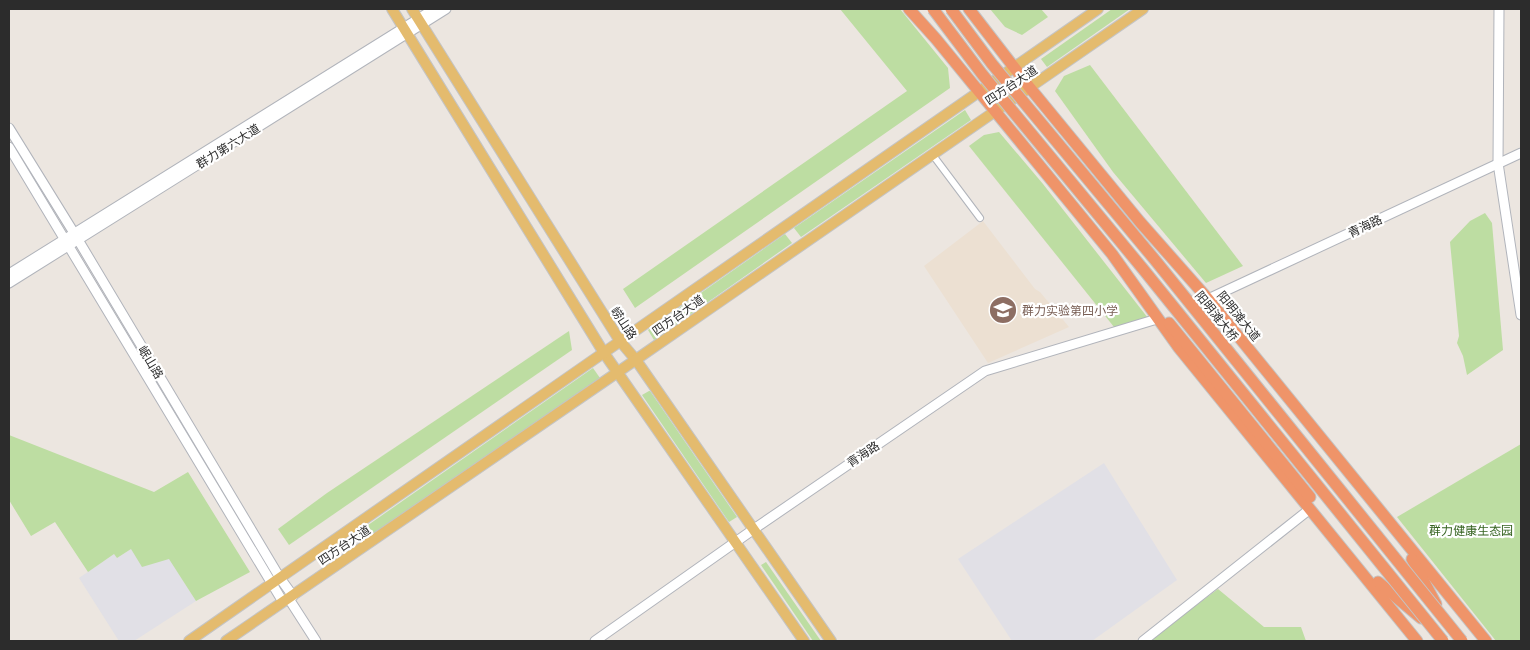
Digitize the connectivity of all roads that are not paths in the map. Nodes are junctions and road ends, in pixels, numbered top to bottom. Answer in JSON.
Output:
{"nodes":[{"id":1,"x":392,"y":9,"type":"edge"},
{"id":2,"x":412,"y":9,"type":"edge"},
{"id":3,"x":434,"y":9,"type":"edge"},
{"id":4,"x":446,"y":9,"type":"edge"},
{"id":5,"x":909,"y":9,"type":"edge"},
{"id":6,"x":913,"y":9,"type":"edge"},
{"id":7,"x":932,"y":9,"type":"edge"},
{"id":8,"x":951,"y":9,"type":"edge"},
{"id":9,"x":969,"y":9,"type":"edge"},
{"id":10,"x":1098,"y":9,"type":"edge"},
{"id":11,"x":1144,"y":9,"type":"edge"},
{"id":12,"x":1499,"y":9,"type":"edge"},
{"id":13,"x":420,"y":22,"type":"junction"},
{"id":14,"x":405,"y":31,"type":"junction"},
{"id":15,"x":936,"y":39,"type":"junction"},
{"id":16,"x":1014,"y":66,"type":"junction"},
{"id":17,"x":1030,"y":88,"type":"junction"},
{"id":18,"x":978,"y":91,"type":"junction"},
{"id":19,"x":994,"y":112,"type":"junction"},
{"id":20,"x":9,"y":128,"type":"edge"},
{"id":21,"x":9,"y":147,"type":"edge"},
{"id":22,"x":1521,"y":153,"type":"edge"},
{"id":23,"x":932,"y":154,"type":"junction"},
{"id":24,"x":1498,"y":163,"type":"junction"},
{"id":25,"x":980,"y":218,"type":"dead end"},
{"id":26,"x":1144,"y":226,"type":"junction"},
{"id":27,"x":71,"y":240,"type":"junction"},
{"id":28,"x":1112,"y":254,"type":"junction"},
{"id":29,"x":9,"y":274,"type":"edge"},
{"id":30,"x":9,"y":283,"type":"edge"},
{"id":31,"x":1208,"y":300,"type":"junction"},
{"id":32,"x":1521,"y":315,"type":"edge"},
{"id":33,"x":1157,"y":318,"type":"junction"},
{"id":34,"x":620,"y":341,"type":"junction"},
{"id":35,"x":604,"y":353,"type":"junction"},
{"id":36,"x":636,"y":360,"type":"junction"},
{"id":37,"x":618,"y":372,"type":"junction"},
{"id":38,"x":1310,"y":509,"type":"junction"},
{"id":39,"x":754,"y":529,"type":"junction"},
{"id":40,"x":736,"y":542,"type":"junction"},
{"id":41,"x":1412,"y":559,"type":"junction"},
{"id":42,"x":276,"y":581,"type":"junction"},
{"id":43,"x":1378,"y":582,"type":"junction"},
{"id":44,"x":288,"y":599,"type":"junction"},
{"id":45,"x":1444,"y":619,"type":"junction"},
{"id":46,"x":1430,"y":625,"type":"junction"},
{"id":47,"x":189,"y":641,"type":"edge"},
{"id":48,"x":226,"y":641,"type":"edge"},
{"id":49,"x":316,"y":641,"type":"edge"},
{"id":50,"x":595,"y":641,"type":"edge"},
{"id":51,"x":804,"y":641,"type":"edge"},
{"id":52,"x":830,"y":641,"type":"edge"},
{"id":53,"x":1143,"y":641,"type":"edge"},
{"id":54,"x":1417,"y":641,"type":"edge"},
{"id":55,"x":1426,"y":641,"type":"edge"},
{"id":56,"x":1443,"y":641,"type":"edge"},
{"id":57,"x":1462,"y":641,"type":"edge"},
{"id":58,"x":1479,"y":641,"type":"edge"},
{"id":59,"x":1486,"y":641,"type":"edge"}],
"edges":[{"from":1,"to":14,"type":"main road"},
{"from":2,"to":13,"type":"main road","name":"崂山路"},
{"from":3,"to":13,"type":"street","name":"群力第六大道"},
{"from":4,"to":13,"type":"street","name":"群力第六大道"},
{"from":5,"to":15,"type":"highway"},
{"from":6,"to":15,"type":"highway"},
{"from":7,"to":46,"type":"highway","bridge":true},
{"from":8,"to":45,"type":"highway","name":"阳明滩大桥","bridge":true},
{"from":9,"to":16,"type":"highway","name":"阳明滩大道"},
{"from":10,"to":16,"type":"main road","name":"四方台大道"},
{"from":11,"to":17,"type":"main road","name":"四方台大道"},
{"from":12,"to":24,"type":"street"},
{"from":13,"to":14,"type":"street","name":"群力第六大道"},
{"from":13,"to":34,"type":"main road","name":"崂山路"},
{"from":14,"to":27,"type":"street","name":"群力第六大道"},
{"from":14,"to":35,"type":"main road"},
{"from":15,"to":18,"type":"highway"},
{"from":16,"to":17,"type":"highway","name":"阳明滩大道"},
{"from":16,"to":18,"type":"main road","name":"四方台大道"},
{"from":17,"to":19,"type":"main road","name":"四方台大道"},
{"from":17,"to":26,"type":"highway","name":"阳明滩大道"},
{"from":18,"to":19,"type":"highway"},
{"from":18,"to":34,"type":"main road","name":"四方台大道"},
{"from":19,"to":23,"type":"main road","name":"四方台大道"},
{"from":19,"to":28,"type":"highway"},
{"from":20,"to":27,"type":"street","name":"岷山路"},
{"from":21,"to":27,"type":"street","name":"岷山路"},
{"from":22,"to":24,"type":"street","name":"青海路"},
{"from":23,"to":25,"type":"street"},
{"from":23,"to":36,"type":"main road","name":"四方台大道"},
{"from":24,"to":31,"type":"street","name":"青海路"},
{"from":24,"to":32,"type":"street"},
{"from":26,"to":31,"type":"highway","name":"阳明滩大道"},
{"from":26,"to":41,"type":"highway"},
{"from":27,"to":29,"type":"street","name":"群力第六大道"},
{"from":27,"to":30,"type":"street","name":"群力第六大道"},
{"from":27,"to":42,"type":"street","name":"岷山路"},
{"from":28,"to":33,"type":"highway"},
{"from":28,"to":43,"type":"highway"},
{"from":31,"to":59,"type":"highway","name":"阳明滩大道"},
{"from":33,"to":38,"type":"highway"},
{"from":33,"to":39,"type":"street","name":"青海路"},
{"from":34,"to":35,"type":"main road","name":"四方台大道"},
{"from":34,"to":36,"type":"main road","name":"崂山路"},
{"from":35,"to":37,"type":"main road"},
{"from":35,"to":42,"type":"main road","name":"四方台大道"},
{"from":36,"to":37,"type":"main road","name":"四方台大道"},
{"from":36,"to":39,"type":"main road","name":"崂山路"},
{"from":37,"to":40,"type":"main road"},
{"from":37,"to":44,"type":"main road","name":"四方台大道"},
{"from":38,"to":53,"type":"street"},
{"from":38,"to":54,"type":"highway"},
{"from":39,"to":40,"type":"street","name":"青海路"},
{"from":39,"to":52,"type":"main road","name":"崂山路"},
{"from":40,"to":50,"type":"street","name":"青海路"},
{"from":40,"to":51,"type":"main road"},
{"from":41,"to":45,"type":"highway","bridge":true},
{"from":41,"to":58,"type":"highway"},
{"from":42,"to":44,"type":"street","name":"岷山路"},
{"from":42,"to":47,"type":"main road","name":"四方台大道"},
{"from":43,"to":46,"type":"highway","bridge":true},
{"from":43,"to":55,"type":"highway"},
{"from":44,"to":48,"type":"main road","name":"四方台大道"},
{"from":44,"to":49,"type":"street","name":"岷山路"},
{"from":45,"to":57,"type":"highway","name":"阳明滩大桥","bridge":true},
{"from":46,"to":56,"type":"highway","bridge":true}]}
